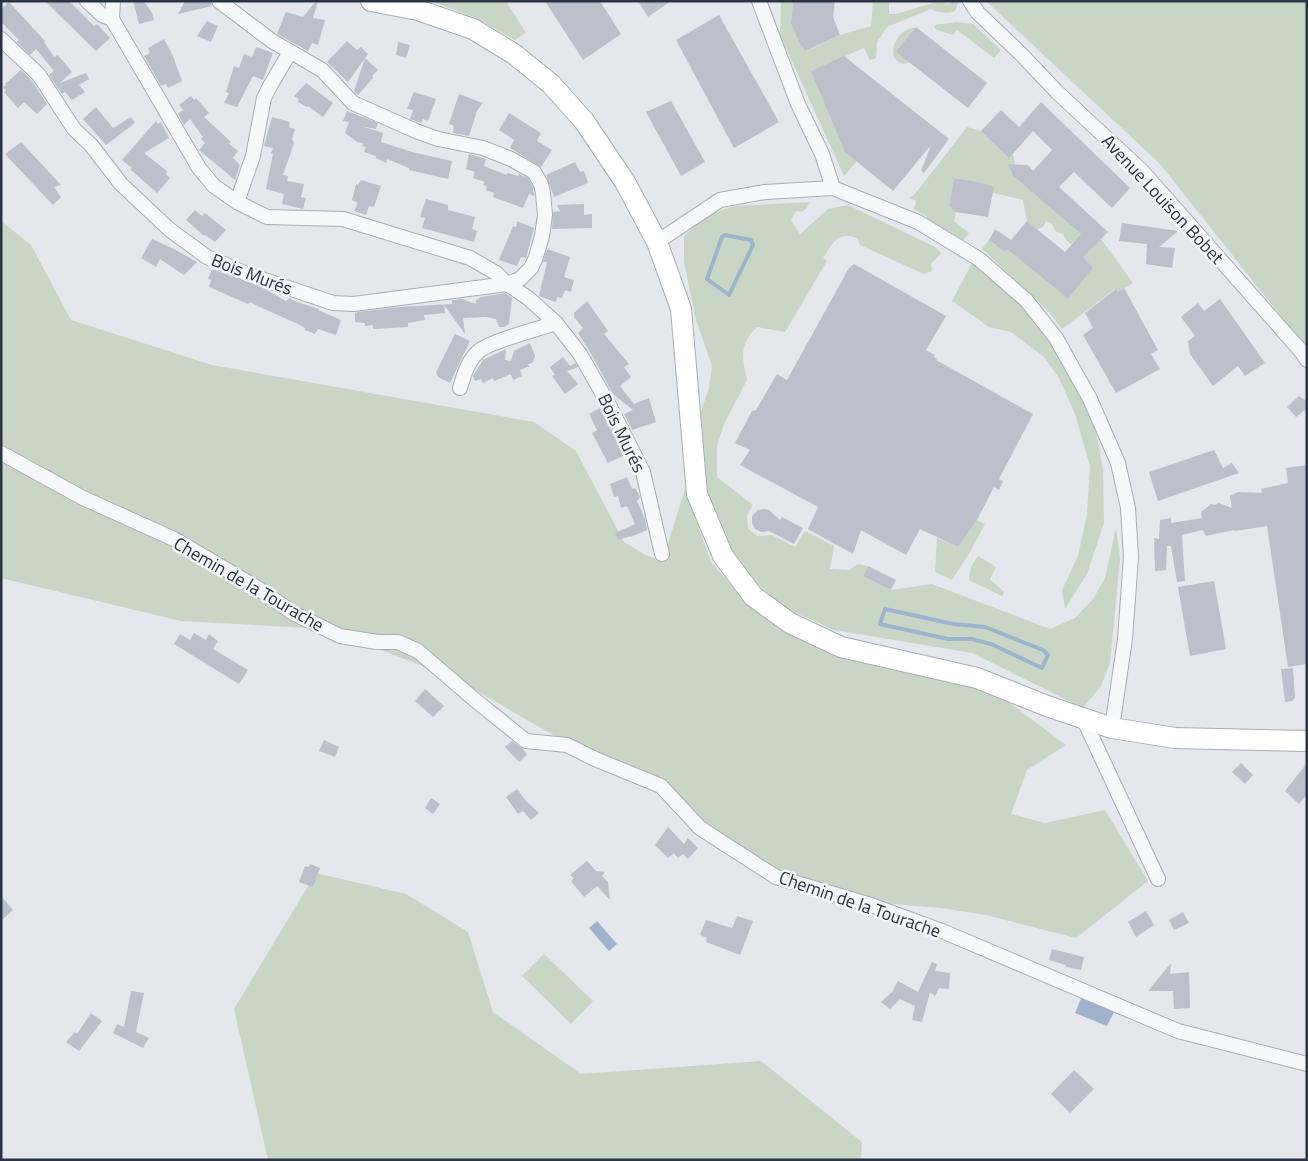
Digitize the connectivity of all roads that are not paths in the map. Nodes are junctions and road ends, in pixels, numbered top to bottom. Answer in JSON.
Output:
{"nodes":[{"id":1,"x":87,"y":1,"type":"edge"},
{"id":2,"x":112,"y":1,"type":"edge"},
{"id":3,"x":219,"y":1,"type":"edge"},
{"id":4,"x":371,"y":1,"type":"edge"},
{"id":5,"x":970,"y":1,"type":"edge"},
{"id":6,"x":761,"y":3,"type":"edge"},
{"id":7,"x":112,"y":19,"type":"junction"},
{"id":8,"x":1,"y":39,"type":"edge"},
{"id":9,"x":290,"y":52,"type":"junction"},
{"id":10,"x":833,"y":188,"type":"junction"},
{"id":11,"x":237,"y":202,"type":"junction"},
{"id":12,"x":657,"y":242,"type":"junction"},
{"id":13,"x":506,"y":284,"type":"junction"},
{"id":14,"x":556,"y":323,"type":"junction"},
{"id":15,"x":1307,"y":360,"type":"edge"},
{"id":16,"x":460,"y":388,"type":"dead end"},
{"id":17,"x":1,"y":453,"type":"edge"},
{"id":18,"x":662,"y":554,"type":"dead end"},
{"id":19,"x":1083,"y":718,"type":"junction"},
{"id":20,"x":1112,"y":728,"type":"junction"},
{"id":21,"x":1307,"y":741,"type":"edge"},
{"id":22,"x":1158,"y":879,"type":"dead end"},
{"id":23,"x":1307,"y":1064,"type":"edge"}],
"edges":[{"from":1,"to":7,"type":"street","name":"Bois Murés"},
{"from":2,"to":7,"type":"street"},
{"from":3,"to":9,"type":"street","name":"Bois Murés"},
{"from":4,"to":12,"type":"street"},
{"from":5,"to":15,"type":"street","name":"Avenue Louison Bobet"},
{"from":6,"to":10,"type":"street"},
{"from":7,"to":11,"type":"street","name":"Bois Murés"},
{"from":8,"to":13,"type":"street","name":"Bois Murés"},
{"from":9,"to":11,"type":"street"},
{"from":9,"to":13,"type":"street","name":"Bois Murés"},
{"from":10,"to":12,"type":"street"},
{"from":10,"to":20,"type":"street"},
{"from":11,"to":13,"type":"street","name":"Bois Murés"},
{"from":12,"to":19,"type":"street"},
{"from":13,"to":14,"type":"street","name":"Bois Murés"},
{"from":14,"to":16,"type":"street"},
{"from":14,"to":18,"type":"street","name":"Bois Murés"},
{"from":17,"to":23,"type":"street","name":"Chemin de la Tourache"},
{"from":19,"to":20,"type":"street"},
{"from":19,"to":22,"type":"street"},
{"from":20,"to":21,"type":"street"}]}
